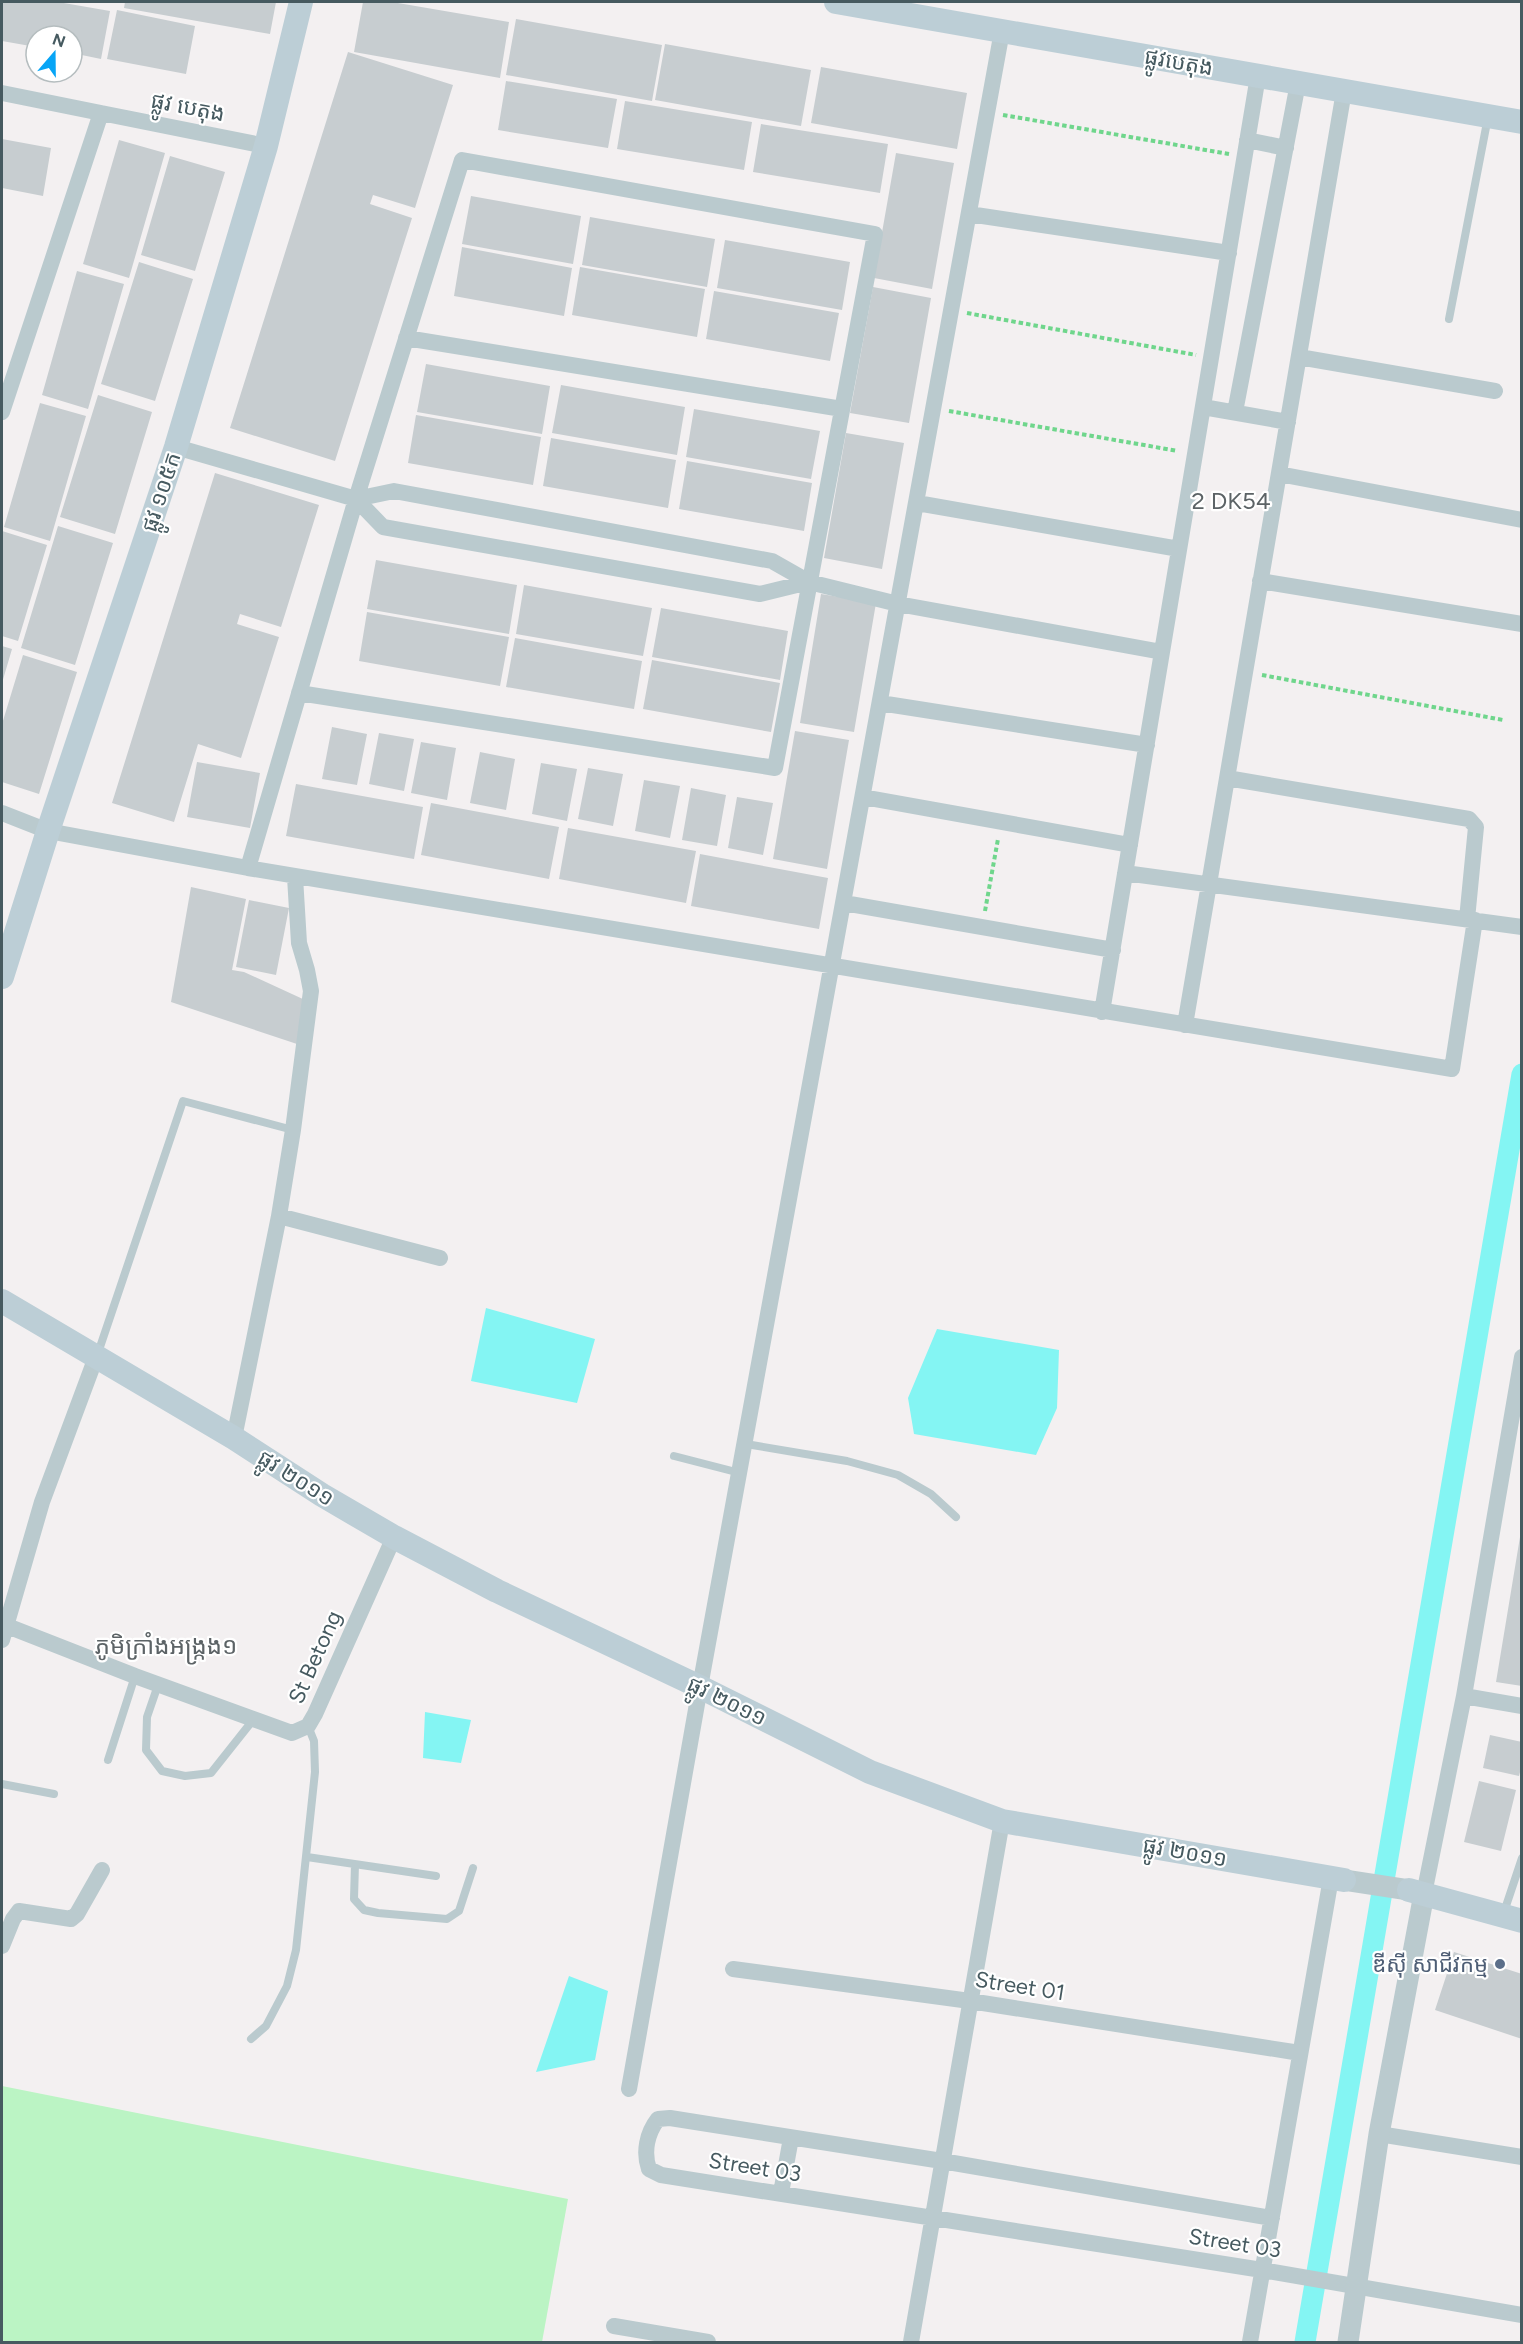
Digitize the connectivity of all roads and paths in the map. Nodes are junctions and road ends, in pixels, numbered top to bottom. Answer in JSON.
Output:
{"nodes":[{"id":1,"x":301,"y":2,"type":"edge"},
{"id":2,"x":836,"y":2,"type":"edge"},
{"id":3,"x":1002,"y":31,"type":"junction"},
{"id":4,"x":1258,"y":76,"type":"junction"},
{"id":5,"x":1298,"y":83,"type":"junction"},
{"id":6,"x":1344,"y":91,"type":"junction"},
{"id":7,"x":2,"y":93,"type":"edge"},
{"id":8,"x":988,"y":112,"type":"junction"},
{"id":9,"x":101,"y":113,"type":"junction"},
{"id":10,"x":1488,"y":117,"type":"junction"},
{"id":11,"x":1521,"y":123,"type":"edge"},
{"id":12,"x":266,"y":146,"type":"junction"},
{"id":13,"x":1286,"y":148,"type":"junction"},
{"id":14,"x":1246,"y":149,"type":"junction"},
{"id":15,"x":969,"y":214,"type":"junction"},
{"id":16,"x":1229,"y":253,"type":"junction"},
{"id":17,"x":952,"y":310,"type":"junction"},
{"id":18,"x":1449,"y":319,"type":"dead end"},
{"id":19,"x":406,"y":338,"type":"junction"},
{"id":20,"x":1299,"y":357,"type":"junction"},
{"id":21,"x":1211,"y":358,"type":"junction"},
{"id":22,"x":1495,"y":391,"type":"dead end"},
{"id":23,"x":1203,"y":407,"type":"junction"},
{"id":24,"x":842,"y":409,"type":"junction"},
{"id":25,"x":934,"y":409,"type":"junction"},
{"id":26,"x":2,"y":412,"type":"edge"},
{"id":27,"x":1235,"y":412,"type":"junction"},
{"id":28,"x":1288,"y":422,"type":"junction"},
{"id":29,"x":176,"y":447,"type":"junction"},
{"id":30,"x":1195,"y":454,"type":"junction"},
{"id":31,"x":1279,"y":474,"type":"junction"},
{"id":32,"x":356,"y":499,"type":"junction"},
{"id":33,"x":917,"y":503,"type":"junction"},
{"id":34,"x":1521,"y":520,"type":"edge"},
{"id":35,"x":1179,"y":549,"type":"junction"},
{"id":36,"x":1260,"y":581,"type":"junction"},
{"id":37,"x":809,"y":582,"type":"junction"},
{"id":38,"x":898,"y":604,"type":"junction"},
{"id":39,"x":1521,"y":624,"type":"edge"},
{"id":40,"x":1162,"y":652,"type":"junction"},
{"id":41,"x":1245,"y":672,"type":"junction"},
{"id":42,"x":299,"y":693,"type":"junction"},
{"id":43,"x":880,"y":703,"type":"junction"},
{"id":44,"x":1503,"y":720,"type":"dead end"},
{"id":45,"x":1147,"y":745,"type":"junction"},
{"id":46,"x":1227,"y":778,"type":"junction"},
{"id":47,"x":863,"y":797,"type":"junction"},
{"id":48,"x":2,"y":813,"type":"edge"},
{"id":49,"x":1002,"y":821,"type":"junction"},
{"id":50,"x":48,"y":831,"type":"junction"},
{"id":51,"x":1130,"y":845,"type":"junction"},
{"id":52,"x":248,"y":868,"type":"junction"},
{"id":53,"x":1125,"y":873,"type":"junction"},
{"id":54,"x":296,"y":876,"type":"junction"},
{"id":55,"x":1209,"y":885,"type":"junction"},
{"id":56,"x":844,"y":903,"type":"junction"},
{"id":57,"x":1471,"y":920,"type":"junction"},
{"id":58,"x":1516,"y":926,"type":"edge"},
{"id":59,"x":982,"y":928,"type":"junction"},
{"id":60,"x":1113,"y":950,"type":"junction"},
{"id":61,"x":832,"y":967,"type":"junction"},
{"id":62,"x":2,"y":977,"type":"edge"},
{"id":63,"x":1102,"y":1012,"type":"junction"},
{"id":64,"x":1185,"y":1025,"type":"junction"},
{"id":65,"x":293,"y":1130,"type":"junction"},
{"id":66,"x":279,"y":1216,"type":"junction"},
{"id":67,"x":441,"y":1258,"type":"dead end"},
{"id":68,"x":2,"y":1301,"type":"edge"},
{"id":69,"x":96,"y":1357,"type":"junction"},
{"id":70,"x":1521,"y":1357,"type":"edge"},
{"id":71,"x":1518,"y":1394,"type":"edge"},
{"id":72,"x":234,"y":1438,"type":"junction"},
{"id":73,"x":746,"y":1444,"type":"junction"},
{"id":74,"x":674,"y":1456,"type":"dead end"},
{"id":75,"x":740,"y":1473,"type":"junction"},
{"id":76,"x":956,"y":1516,"type":"dead end"},
{"id":77,"x":394,"y":1537,"type":"junction"},
{"id":78,"x":3,"y":1630,"type":"edge"},
{"id":79,"x":135,"y":1676,"type":"junction"},
{"id":80,"x":159,"y":1685,"type":"junction"},
{"id":81,"x":700,"y":1687,"type":"junction"},
{"id":82,"x":1464,"y":1696,"type":"junction"},
{"id":83,"x":1521,"y":1706,"type":"edge"},
{"id":84,"x":253,"y":1720,"type":"junction"},
{"id":85,"x":308,"y":1726,"type":"junction"},
{"id":86,"x":108,"y":1760,"type":"dead end"},
{"id":87,"x":2,"y":1784,"type":"edge"},
{"id":88,"x":54,"y":1794,"type":"dead end"},
{"id":89,"x":1002,"y":1821,"type":"junction"},
{"id":90,"x":307,"y":1857,"type":"junction"},
{"id":91,"x":1521,"y":1858,"type":"edge"},
{"id":92,"x":355,"y":1864,"type":"junction"},
{"id":93,"x":473,"y":1868,"type":"dead end"},
{"id":94,"x":102,"y":1870,"type":"dead end"},
{"id":95,"x":436,"y":1876,"type":"dead end"},
{"id":96,"x":1338,"y":1879,"type":"junction"},
{"id":97,"x":1416,"y":1892,"type":"junction"},
{"id":98,"x":1512,"y":1918,"type":"edge"},
{"id":99,"x":2,"y":1946,"type":"edge"},
{"id":100,"x":733,"y":1969,"type":"dead end"},
{"id":101,"x":970,"y":2001,"type":"junction"},
{"id":102,"x":251,"y":2040,"type":"dead end"},
{"id":103,"x":1300,"y":2053,"type":"junction"},
{"id":104,"x":629,"y":2089,"type":"dead end"},
{"id":105,"x":1379,"y":2134,"type":"junction"},
{"id":106,"x":791,"y":2138,"type":"junction"},
{"id":107,"x":1521,"y":2157,"type":"edge"},
{"id":108,"x":942,"y":2161,"type":"junction"},
{"id":109,"x":781,"y":2193,"type":"junction"},
{"id":110,"x":932,"y":2217,"type":"junction"},
{"id":111,"x":1272,"y":2218,"type":"junction"},
{"id":112,"x":1266,"y":2271,"type":"junction"},
{"id":113,"x":1353,"y":2286,"type":"junction"},
{"id":114,"x":1521,"y":2315,"type":"edge"},
{"id":115,"x":614,"y":2326,"type":"dead end"},
{"id":116,"x":708,"y":2343,"type":"edge"},
{"id":117,"x":910,"y":2343,"type":"edge"},
{"id":118,"x":1250,"y":2343,"type":"edge"},
{"id":119,"x":1348,"y":2343,"type":"edge"}],
"edges":[{"from":1,"to":12,"type":"main road","name":"ផ្លូវ ១០៥ក"},
{"from":2,"to":3,"type":"main road","name":"ផ្លូវបេតុង"},
{"from":3,"to":4,"type":"main road","name":"ផ្លូវបេតុង"},
{"from":3,"to":8,"type":"street"},
{"from":4,"to":5,"type":"main road","name":"ផ្លូវបេតុង"},
{"from":4,"to":14,"type":"street"},
{"from":5,"to":6,"type":"main road","name":"ផ្លូវបេតុង"},
{"from":5,"to":13,"type":"street"},
{"from":6,"to":10,"type":"main road","name":"ផ្លូវបេតុង"},
{"from":6,"to":20,"type":"street"},
{"from":7,"to":9,"type":"street","name":"ផ្លូវ បេតុង"},
{"from":8,"to":14,"type":"path"},
{"from":8,"to":15,"type":"street"},
{"from":9,"to":12,"type":"street","name":"ផ្លូវ បេតុង"},
{"from":9,"to":26,"type":"street"},
{"from":10,"to":11,"type":"main road","name":"ផ្លូវបេតុង"},
{"from":10,"to":18,"type":"lane"},
{"from":12,"to":29,"type":"main road","name":"ផ្លូវ ១០៥ក"},
{"from":13,"to":14,"type":"street"},
{"from":13,"to":27,"type":"street"},
{"from":14,"to":16,"type":"street"},
{"from":15,"to":16,"type":"street"},
{"from":15,"to":17,"type":"street"},
{"from":16,"to":21,"type":"street"},
{"from":17,"to":21,"type":"path"},
{"from":17,"to":25,"type":"street"},
{"from":19,"to":24,"type":"street"},
{"from":19,"to":24,"type":"street"},
{"from":19,"to":32,"type":"street"},
{"from":20,"to":22,"type":"street"},
{"from":20,"to":28,"type":"street"},
{"from":21,"to":23,"type":"street"},
{"from":23,"to":27,"type":"street"},
{"from":23,"to":30,"type":"street"},
{"from":24,"to":37,"type":"street"},
{"from":25,"to":30,"type":"path"},
{"from":25,"to":33,"type":"street"},
{"from":27,"to":28,"type":"street"},
{"from":28,"to":31,"type":"street"},
{"from":29,"to":32,"type":"street"},
{"from":29,"to":50,"type":"main road","name":"ផ្លូវ ១០៥ក"},
{"from":30,"to":35,"type":"street"},
{"from":31,"to":34,"type":"street"},
{"from":31,"to":36,"type":"street"},
{"from":32,"to":37,"type":"street"},
{"from":32,"to":37,"type":"street"},
{"from":32,"to":42,"type":"street"},
{"from":33,"to":35,"type":"street"},
{"from":33,"to":38,"type":"street"},
{"from":35,"to":40,"type":"street"},
{"from":36,"to":39,"type":"street"},
{"from":36,"to":41,"type":"street"},
{"from":37,"to":38,"type":"street"},
{"from":37,"to":42,"type":"street"},
{"from":38,"to":40,"type":"street"},
{"from":38,"to":43,"type":"street"},
{"from":40,"to":45,"type":"street"},
{"from":41,"to":44,"type":"path"},
{"from":41,"to":46,"type":"street"},
{"from":42,"to":52,"type":"street"},
{"from":43,"to":45,"type":"street"},
{"from":43,"to":47,"type":"street"},
{"from":45,"to":51,"type":"street"},
{"from":46,"to":55,"type":"street"},
{"from":46,"to":57,"type":"street"},
{"from":47,"to":49,"type":"street"},
{"from":47,"to":56,"type":"street"},
{"from":48,"to":50,"type":"street"},
{"from":49,"to":51,"type":"street"},
{"from":49,"to":59,"type":"path"},
{"from":50,"to":52,"type":"street"},
{"from":50,"to":62,"type":"main road","name":"ផ្លូវ ១០៥ក"},
{"from":51,"to":53,"type":"street"},
{"from":52,"to":54,"type":"street"},
{"from":53,"to":55,"type":"street"},
{"from":53,"to":60,"type":"street"},
{"from":54,"to":61,"type":"street"},
{"from":54,"to":65,"type":"street"},
{"from":55,"to":57,"type":"street"},
{"from":55,"to":64,"type":"street"},
{"from":56,"to":59,"type":"street"},
{"from":56,"to":61,"type":"street"},
{"from":57,"to":58,"type":"street"},
{"from":57,"to":64,"type":"street"},
{"from":59,"to":60,"type":"street"},
{"from":60,"to":63,"type":"street"},
{"from":61,"to":63,"type":"street"},
{"from":61,"to":73,"type":"street"},
{"from":63,"to":64,"type":"street"},
{"from":65,"to":66,"type":"street"},
{"from":65,"to":69,"type":"lane"},
{"from":66,"to":67,"type":"street"},
{"from":66,"to":72,"type":"street"},
{"from":68,"to":69,"type":"main road","name":"ផ្លូវ ២០១១"},
{"from":69,"to":72,"type":"main road","name":"ផ្លូវ ២០១១"},
{"from":69,"to":78,"type":"street","name":"St Betong"},
{"from":70,"to":71,"type":"street"},
{"from":71,"to":82,"type":"street"},
{"from":72,"to":77,"type":"main road","name":"ផ្លូវ ២០១១"},
{"from":73,"to":75,"type":"street"},
{"from":73,"to":76,"type":"lane"},
{"from":74,"to":75,"type":"lane"},
{"from":75,"to":81,"type":"street"},
{"from":77,"to":81,"type":"main road","name":"ផ្លូវ ២០១១"},
{"from":77,"to":85,"type":"street","name":"St Betong"},
{"from":78,"to":79,"type":"street","name":"St Betong"},
{"from":79,"to":80,"type":"street","name":"St Betong"},
{"from":79,"to":86,"type":"lane"},
{"from":80,"to":84,"type":"street","name":"St Betong"},
{"from":80,"to":84,"type":"lane"},
{"from":81,"to":89,"type":"main road","name":"ផ្លូវ ២០១១"},
{"from":81,"to":104,"type":"street"},
{"from":82,"to":83,"type":"street"},
{"from":82,"to":97,"type":"street"},
{"from":84,"to":85,"type":"street","name":"St Betong"},
{"from":85,"to":90,"type":"lane"},
{"from":87,"to":88,"type":"lane"},
{"from":89,"to":96,"type":"main road","name":"ផ្លូវ ២០១១"},
{"from":89,"to":101,"type":"street"},
{"from":90,"to":92,"type":"lane"},
{"from":90,"to":102,"type":"lane"},
{"from":91,"to":98,"type":"lane"},
{"from":92,"to":93,"type":"lane"},
{"from":92,"to":95,"type":"lane"},
{"from":94,"to":99,"type":"street"},
{"from":96,"to":97,"type":"street","name":"ផ្លូវ ២០១១"},
{"from":96,"to":103,"type":"street"},
{"from":97,"to":98,"type":"main road","name":"ផ្លូវ ២០១១"},
{"from":97,"to":105,"type":"street"},
{"from":100,"to":101,"type":"street","name":"Street 01"},
{"from":101,"to":103,"type":"street","name":"Street 01"},
{"from":101,"to":108,"type":"street"},
{"from":103,"to":111,"type":"street"},
{"from":105,"to":107,"type":"street"},
{"from":105,"to":113,"type":"street"},
{"from":106,"to":108,"type":"street","name":"Street 03"},
{"from":106,"to":109,"type":"street"},
{"from":106,"to":109,"type":"street","name":"Street 03"},
{"from":108,"to":110,"type":"street"},
{"from":108,"to":111,"type":"street","name":"Street 03"},
{"from":109,"to":110,"type":"street","name":"Street 03"},
{"from":110,"to":112,"type":"street","name":"Street 03"},
{"from":110,"to":117,"type":"street"},
{"from":111,"to":112,"type":"street"},
{"from":112,"to":113,"type":"street","name":"Street 03"},
{"from":112,"to":118,"type":"street"},
{"from":113,"to":114,"type":"street","name":"Street 03"},
{"from":113,"to":119,"type":"street"},
{"from":115,"to":116,"type":"street"}]}
